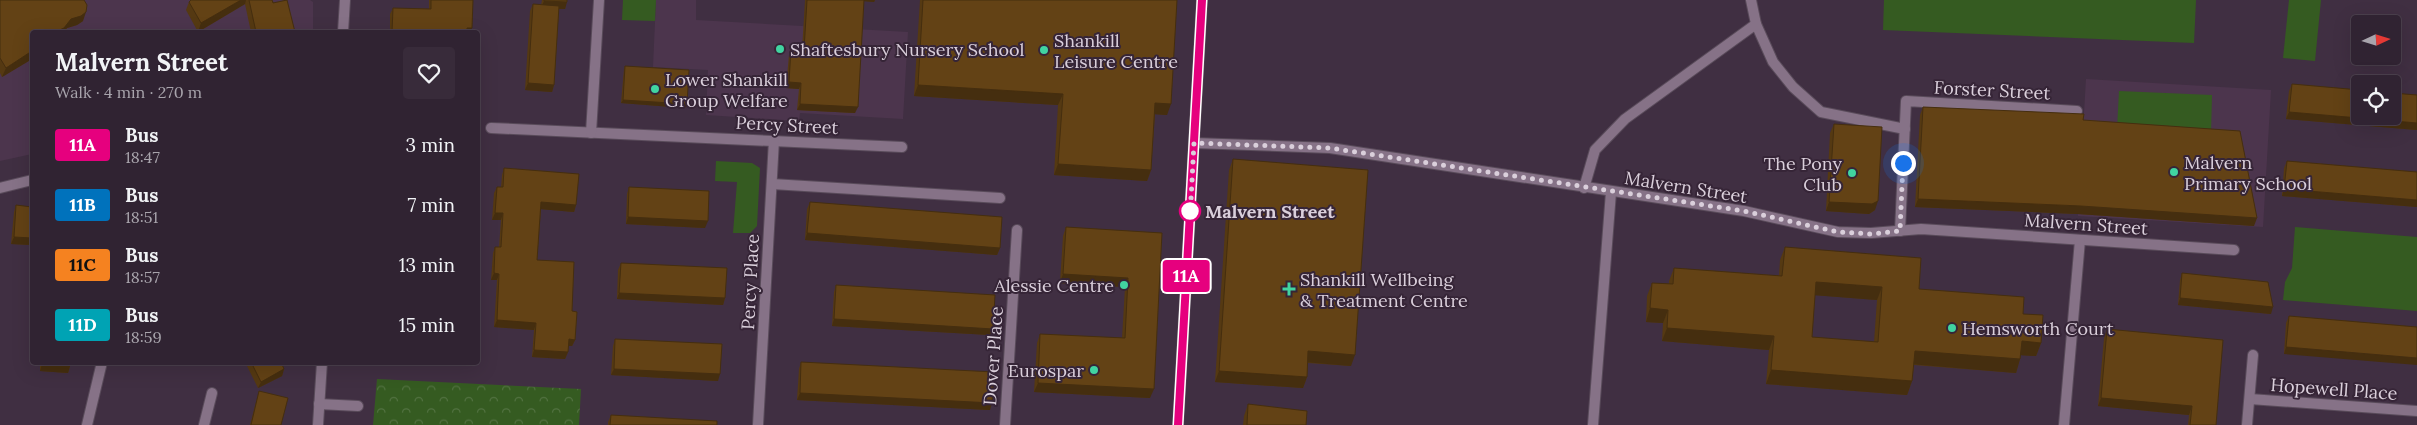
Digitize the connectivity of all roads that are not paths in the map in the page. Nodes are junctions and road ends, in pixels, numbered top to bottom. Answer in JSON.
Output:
{"nodes":[{"id":1,"x":345,"y":0,"type":"edge"},
{"id":2,"x":598,"y":0,"type":"edge"},
{"id":3,"x":1202,"y":0,"type":"edge"},
{"id":4,"x":1751,"y":0,"type":"edge"},
{"id":5,"x":1756,"y":24,"type":"junction"},
{"id":6,"x":343,"y":30,"type":"edge"},
{"id":7,"x":2077,"y":111,"type":"dead end"},
{"id":8,"x":491,"y":128,"type":"dead end"},
{"id":9,"x":1905,"y":129,"type":"junction"},
{"id":10,"x":591,"y":133,"type":"junction"},
{"id":11,"x":774,"y":140,"type":"junction"},
{"id":12,"x":1194,"y":143,"type":"junction"},
{"id":13,"x":902,"y":147,"type":"dead end"},
{"id":14,"x":30,"y":180,"type":"edge"},
{"id":15,"x":772,"y":184,"type":"junction"},
{"id":16,"x":0,"y":188,"type":"edge"},
{"id":17,"x":1584,"y":188,"type":"junction"},
{"id":18,"x":1611,"y":192,"type":"junction"},
{"id":19,"x":1000,"y":198,"type":"dead end"},
{"id":20,"x":1017,"y":230,"type":"dead end"},
{"id":21,"x":1900,"y":231,"type":"junction"},
{"id":22,"x":2080,"y":240,"type":"junction"},
{"id":23,"x":2234,"y":250,"type":"dead end"},
{"id":24,"x":2253,"y":355,"type":"dead end"},
{"id":25,"x":101,"y":365,"type":"edge"},
{"id":26,"x":322,"y":365,"type":"edge"},
{"id":27,"x":212,"y":393,"type":"dead end"},
{"id":28,"x":2250,"y":399,"type":"junction"},
{"id":29,"x":319,"y":404,"type":"junction"},
{"id":30,"x":358,"y":406,"type":"dead end"},
{"id":31,"x":2417,"y":411,"type":"edge"},
{"id":32,"x":87,"y":425,"type":"edge"},
{"id":33,"x":204,"y":425,"type":"edge"},
{"id":34,"x":318,"y":425,"type":"edge"},
{"id":35,"x":758,"y":425,"type":"edge"},
{"id":36,"x":1005,"y":425,"type":"edge"},
{"id":37,"x":1178,"y":425,"type":"edge"},
{"id":38,"x":1593,"y":425,"type":"edge"},
{"id":39,"x":2064,"y":425,"type":"edge"},
{"id":40,"x":2247,"y":425,"type":"edge"}],
"edges":[{"from":1,"to":6,"type":"street"},
{"from":2,"to":10,"type":"street"},
{"from":3,"to":12,"type":"main road"},
{"from":4,"to":5,"type":"street"},
{"from":5,"to":9,"type":"street"},
{"from":5,"to":17,"type":"street"},
{"from":7,"to":9,"type":"street","name":"Forster Street"},
{"from":8,"to":10,"type":"street","name":"Percy Street"},
{"from":9,"to":21,"type":"street"},
{"from":10,"to":11,"type":"street","name":"Percy Street"},
{"from":11,"to":13,"type":"street","name":"Percy Street"},
{"from":11,"to":15,"type":"street","name":"Percy Place"},
{"from":12,"to":17,"type":"street","name":"Malvern Street"},
{"from":12,"to":37,"type":"main road"},
{"from":14,"to":16,"type":"street"},
{"from":15,"to":19,"type":"street"},
{"from":15,"to":35,"type":"street","name":"Percy Place"},
{"from":17,"to":18,"type":"street","name":"Malvern Street"},
{"from":18,"to":21,"type":"street","name":"Malvern Street"},
{"from":18,"to":38,"type":"street"},
{"from":20,"to":36,"type":"street","name":"Dover Place"},
{"from":21,"to":22,"type":"street","name":"Malvern Street"},
{"from":22,"to":23,"type":"street","name":"Malvern Street"},
{"from":22,"to":39,"type":"street"},
{"from":24,"to":28,"type":"street"},
{"from":25,"to":32,"type":"street"},
{"from":26,"to":29,"type":"street"},
{"from":27,"to":33,"type":"street"},
{"from":28,"to":31,"type":"street","name":"Hopewell Place"},
{"from":28,"to":40,"type":"street"},
{"from":29,"to":30,"type":"street"},
{"from":29,"to":34,"type":"street"}]}
